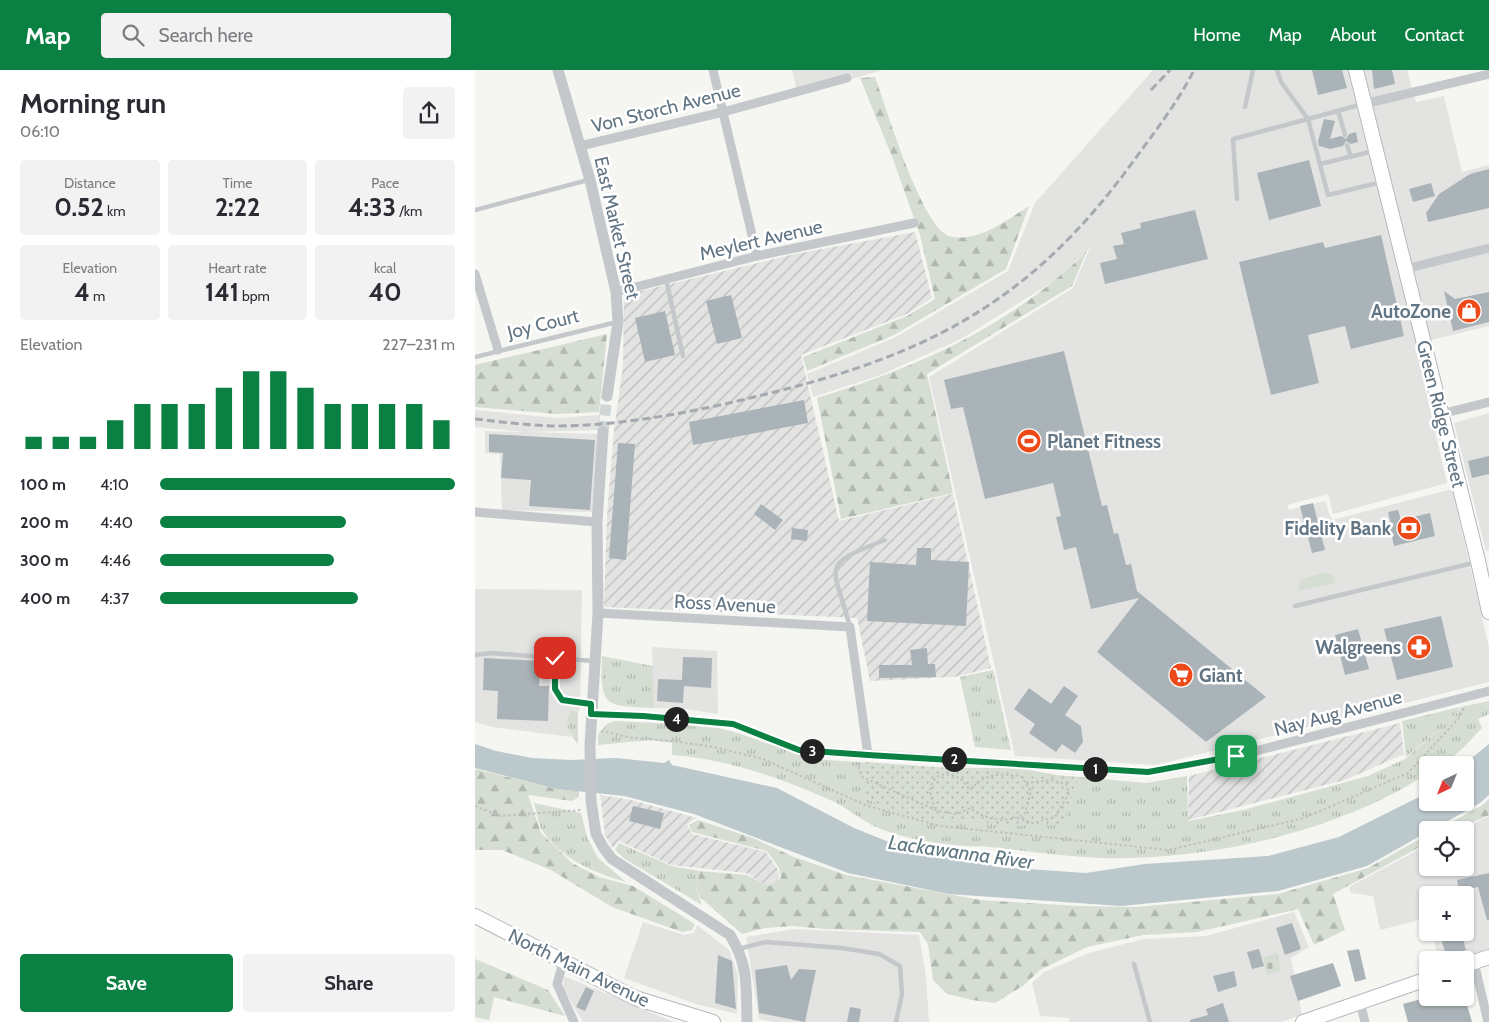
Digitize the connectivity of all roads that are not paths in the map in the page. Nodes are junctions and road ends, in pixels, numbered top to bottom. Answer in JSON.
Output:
{"nodes":[{"id":1,"x":558,"y":70,"type":"edge"},
{"id":2,"x":713,"y":70,"type":"edge"},
{"id":3,"x":1253,"y":70,"type":"edge"},
{"id":4,"x":1277,"y":70,"type":"edge"},
{"id":5,"x":1356,"y":70,"type":"edge"},
{"id":6,"x":1489,"y":74,"type":"edge"},
{"id":7,"x":847,"y":78,"type":"dead end"},
{"id":8,"x":1364,"y":104,"type":"junction"},
{"id":9,"x":1245,"y":107,"type":"dead end"},
{"id":10,"x":1338,"y":111,"type":"junction"},
{"id":11,"x":723,"y":112,"type":"junction"},
{"id":12,"x":1308,"y":119,"type":"junction"},
{"id":13,"x":1345,"y":135,"type":"dead end"},
{"id":14,"x":1347,"y":145,"type":"dead end"},
{"id":15,"x":580,"y":146,"type":"junction"},
{"id":16,"x":1376,"y":151,"type":"junction"},
{"id":17,"x":1351,"y":157,"type":"junction"},
{"id":18,"x":1320,"y":164,"type":"junction"},
{"id":19,"x":590,"y":180,"type":"junction"},
{"id":20,"x":1383,"y":181,"type":"junction"},
{"id":21,"x":1237,"y":199,"type":"dead end"},
{"id":22,"x":475,"y":210,"type":"edge"},
{"id":23,"x":914,"y":223,"type":"dead end"},
{"id":24,"x":1489,"y":248,"type":"edge"},
{"id":25,"x":757,"y":256,"type":"junction"},
{"id":26,"x":1405,"y":269,"type":"junction"},
{"id":27,"x":475,"y":274,"type":"edge"},
{"id":28,"x":666,"y":279,"type":"junction"},
{"id":29,"x":616,"y":292,"type":"junction"},
{"id":30,"x":618,"y":322,"type":"junction"},
{"id":31,"x":498,"y":350,"type":"junction"},
{"id":32,"x":475,"y":356,"type":"edge"},
{"id":33,"x":683,"y":356,"type":"dead end"},
{"id":34,"x":607,"y":396,"type":"tunnel mouth"},
{"id":35,"x":1489,"y":402,"type":"edge"},
{"id":36,"x":1441,"y":414,"type":"junction"},
{"id":37,"x":603,"y":432,"type":"tunnel mouth"},
{"id":38,"x":475,"y":512,"type":"edge"},
{"id":39,"x":597,"y":522,"type":"junction"},
{"id":40,"x":885,"y":540,"type":"dead end"},
{"id":41,"x":1484,"y":560,"type":"edge"},
{"id":42,"x":1295,"y":606,"type":"dead end"},
{"id":43,"x":1489,"y":612,"type":"edge"},
{"id":44,"x":598,"y":613,"type":"junction"},
{"id":45,"x":850,"y":627,"type":"junction"},
{"id":46,"x":475,"y":655,"type":"edge"},
{"id":47,"x":555,"y":658,"type":"junction"},
{"id":48,"x":594,"y":661,"type":"junction"},
{"id":49,"x":1489,"y":692,"type":"edge"},
{"id":50,"x":591,"y":709,"type":"junction"},
{"id":51,"x":868,"y":755,"type":"junction"},
{"id":52,"x":475,"y":916,"type":"edge"},
{"id":53,"x":738,"y":949,"type":"junction"},
{"id":54,"x":1489,"y":957,"type":"edge"},
{"id":55,"x":1474,"y":962,"type":"edge"},
{"id":56,"x":563,"y":963,"type":"junction"},
{"id":57,"x":1133,"y":964,"type":"dead end"},
{"id":58,"x":1474,"y":979,"type":"edge"},
{"id":59,"x":1419,"y":981,"type":"edge"},
{"id":60,"x":1360,"y":1002,"type":"junction"},
{"id":61,"x":575,"y":1022,"type":"edge"},
{"id":62,"x":713,"y":1022,"type":"edge"},
{"id":63,"x":747,"y":1022,"type":"edge"},
{"id":64,"x":897,"y":1022,"type":"edge"},
{"id":65,"x":1150,"y":1022,"type":"edge"},
{"id":66,"x":1303,"y":1022,"type":"edge"},
{"id":67,"x":1365,"y":1022,"type":"edge"},
{"id":68,"x":1488,"y":1022,"type":"edge"}],
"edges":[{"from":1,"to":15,"type":"street","name":"East Market Street"},
{"from":2,"to":11,"type":"street"},
{"from":3,"to":9,"type":"lane"},
{"from":4,"to":12,"type":"lane"},
{"from":5,"to":8,"type":"main road","name":"Green Ridge Street"},
{"from":6,"to":8,"type":"street"},
{"from":7,"to":11,"type":"street","name":"Von Storch Avenue"},
{"from":8,"to":10,"type":"lane"},
{"from":8,"to":16,"type":"main road","name":"Green Ridge Street"},
{"from":10,"to":12,"type":"lane"},
{"from":10,"to":13,"type":"lane"},
{"from":11,"to":15,"type":"street","name":"Von Storch Avenue"},
{"from":11,"to":25,"type":"street"},
{"from":12,"to":18,"type":"lane"},
{"from":12,"to":21,"type":"lane"},
{"from":14,"to":17,"type":"lane"},
{"from":15,"to":19,"type":"street","name":"East Market Street"},
{"from":16,"to":17,"type":"lane"},
{"from":16,"to":20,"type":"main road","name":"Green Ridge Street"},
{"from":17,"to":18,"type":"lane"},
{"from":18,"to":20,"type":"lane"},
{"from":19,"to":22,"type":"lane"},
{"from":19,"to":29,"type":"street","name":"East Market Street"},
{"from":20,"to":26,"type":"main road","name":"Green Ridge Street"},
{"from":23,"to":25,"type":"street","name":"Meylert Avenue"},
{"from":24,"to":26,"type":"street"},
{"from":25,"to":28,"type":"street","name":"Meylert Avenue"},
{"from":26,"to":36,"type":"main road","name":"Green Ridge Street"},
{"from":27,"to":31,"type":"street"},
{"from":28,"to":29,"type":"street","name":"Meylert Avenue"},
{"from":28,"to":33,"type":"lane"},
{"from":29,"to":30,"type":"street","name":"East Market Street"},
{"from":30,"to":31,"type":"lane","name":"Joy Court"},
{"from":30,"to":34,"type":"street","name":"East Market Street"},
{"from":31,"to":32,"type":"lane","name":"Joy Court"},
{"from":35,"to":36,"type":"street"},
{"from":36,"to":41,"type":"main road","name":"Green Ridge Street"},
{"from":37,"to":39,"type":"street"},
{"from":38,"to":39,"type":"street"},
{"from":39,"to":44,"type":"street"},
{"from":40,"to":45,"type":"lane"},
{"from":41,"to":42,"type":"lane"},
{"from":41,"to":43,"type":"main road","name":"Green Ridge Street"},
{"from":44,"to":45,"type":"street","name":"Ross Avenue"},
{"from":44,"to":48,"type":"street"},
{"from":45,"to":51,"type":"street"},
{"from":46,"to":47,"type":"lane"},
{"from":47,"to":48,"type":"lane"},
{"from":47,"to":50,"type":"lane"},
{"from":48,"to":50,"type":"street"},
{"from":49,"to":51,"type":"street","name":"Nay Aug Avenue"},
{"from":50,"to":51,"type":"street","name":"Nay Aug Avenue"},
{"from":50,"to":53,"type":"street"},
{"from":52,"to":56,"type":"main road","name":"North Main Avenue"},
{"from":53,"to":63,"type":"street"},
{"from":53,"to":64,"type":"lane"},
{"from":54,"to":55,"type":"main road"},
{"from":56,"to":61,"type":"street"},
{"from":56,"to":62,"type":"main road","name":"North Main Avenue"},
{"from":57,"to":65,"type":"lane"},
{"from":58,"to":68,"type":"street"},
{"from":59,"to":60,"type":"main road"},
{"from":60,"to":66,"type":"main road"},
{"from":60,"to":67,"type":"street"}]}
